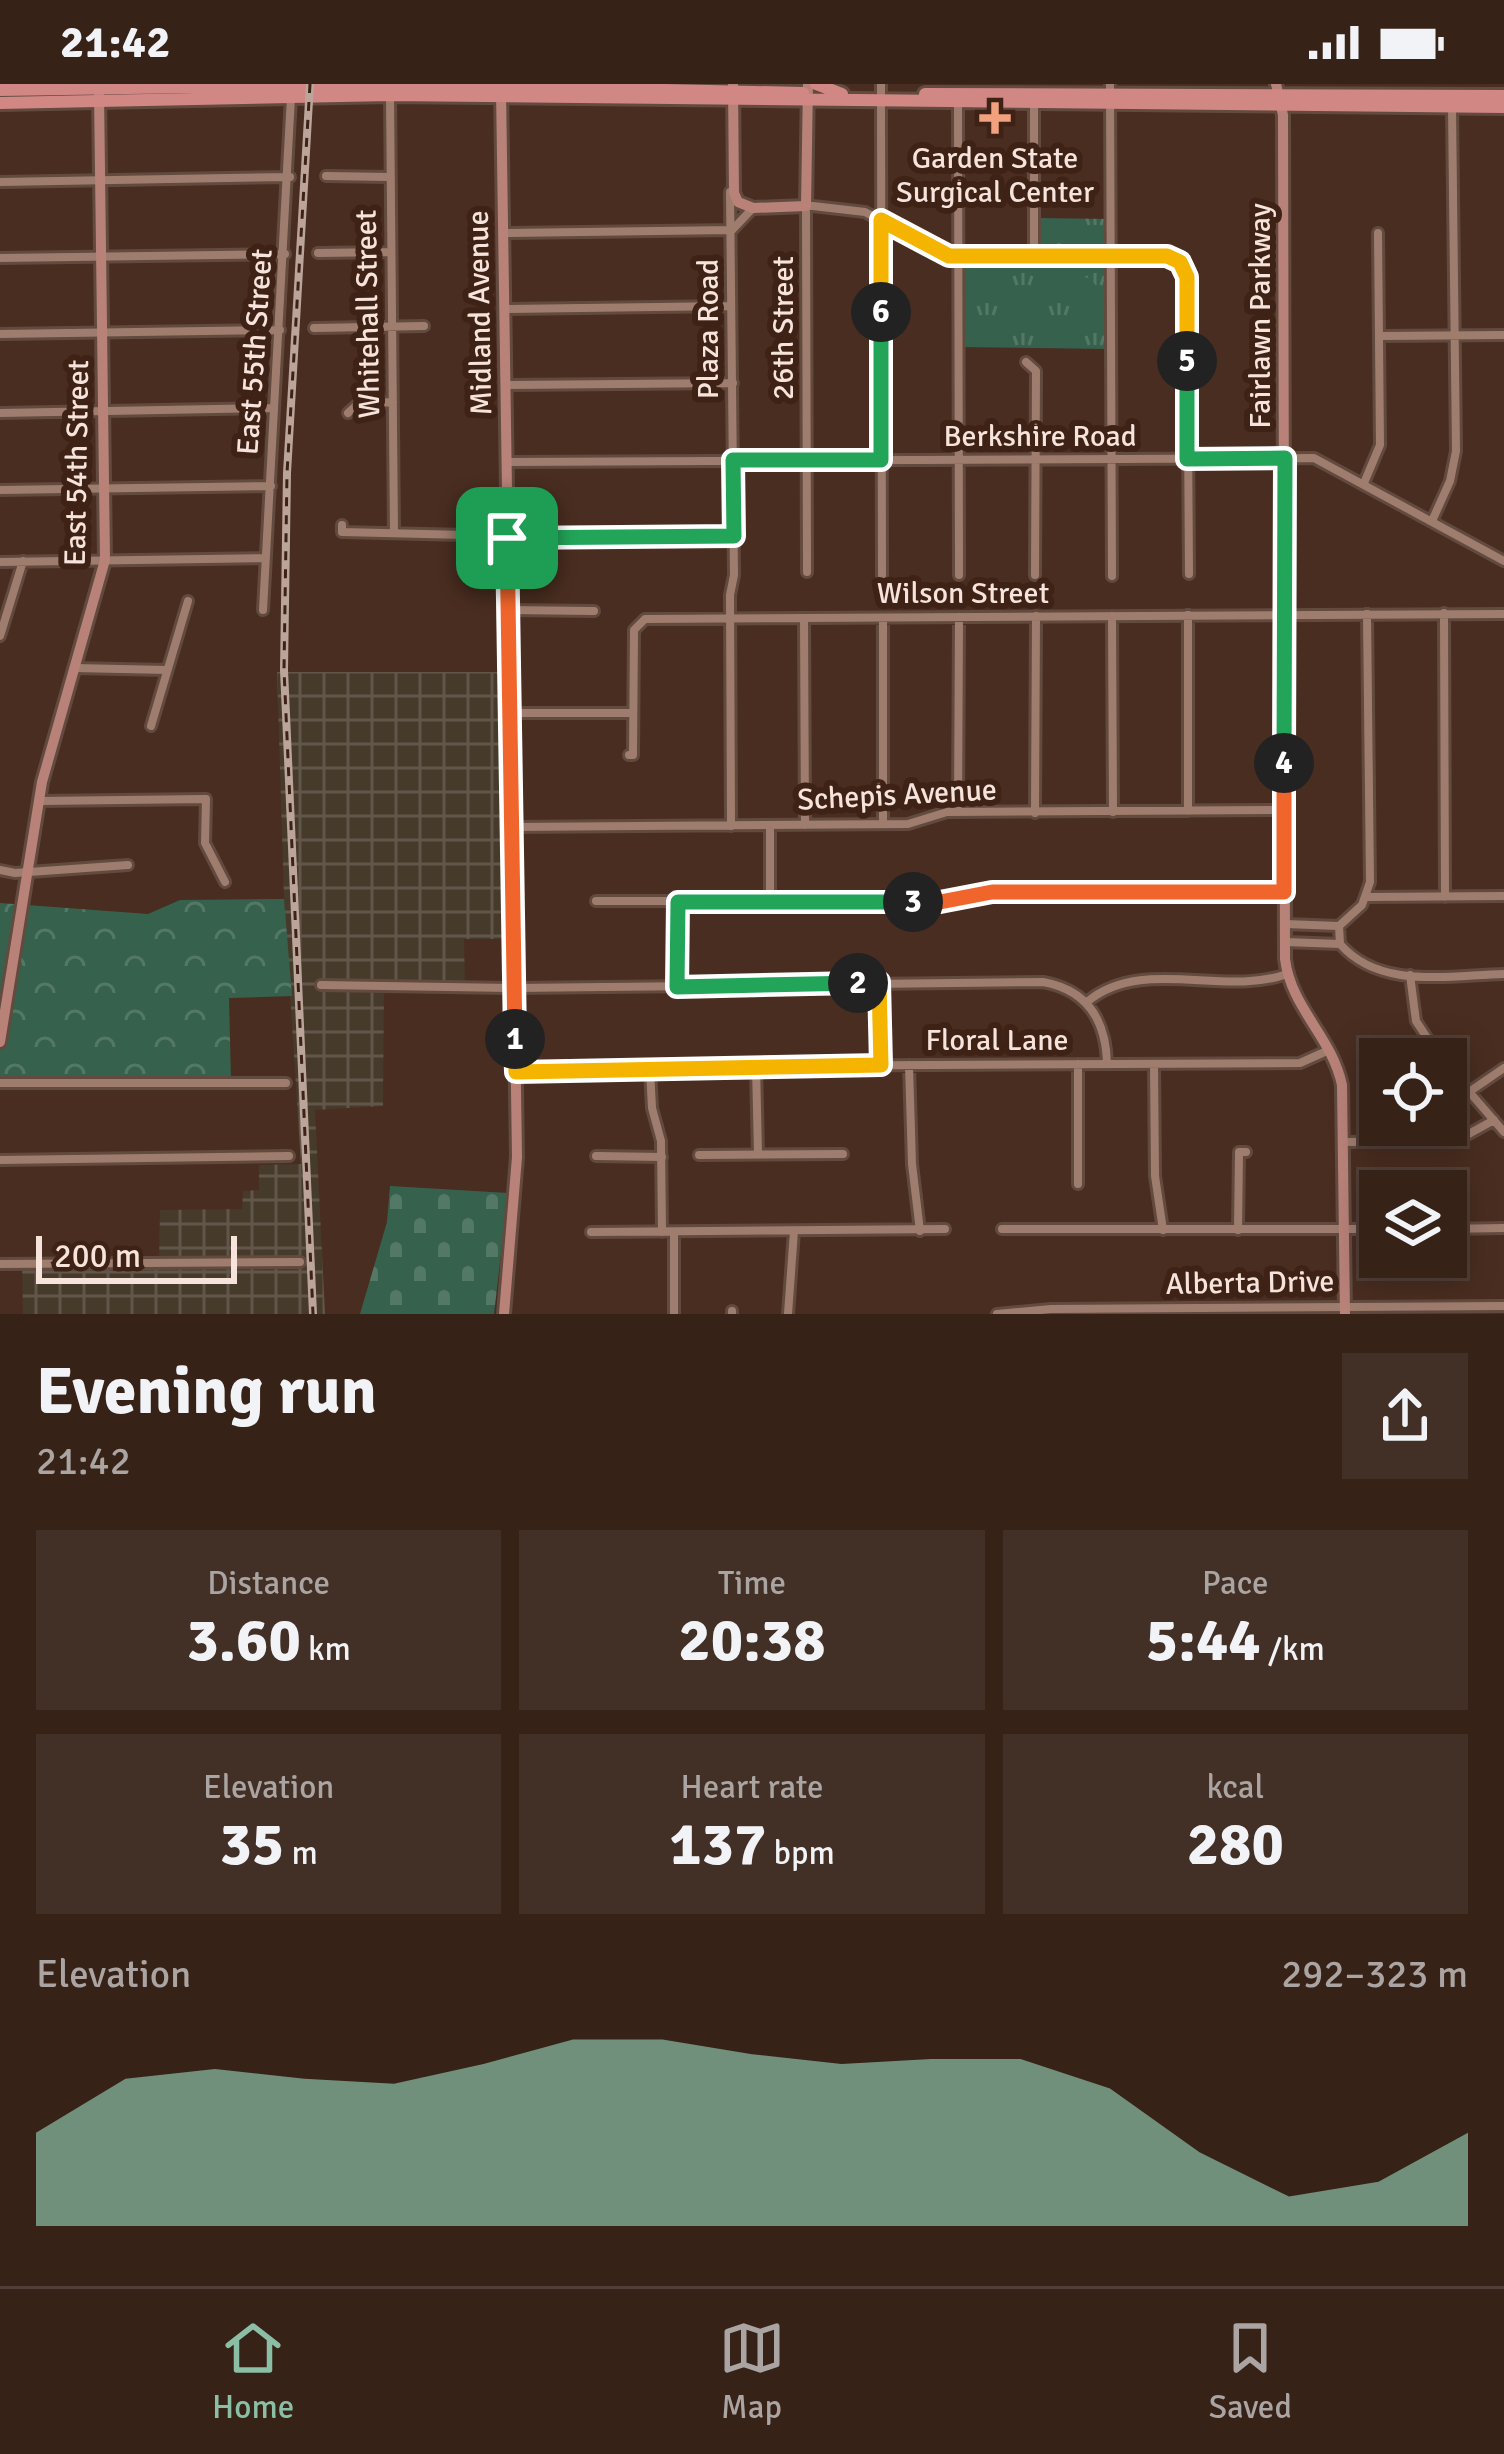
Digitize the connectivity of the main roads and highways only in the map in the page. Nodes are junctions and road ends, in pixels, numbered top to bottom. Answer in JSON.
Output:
{"nodes":[{"id":1,"x":439,"y":85,"type":"edge"},
{"id":2,"x":531,"y":85,"type":"edge"},
{"id":3,"x":246,"y":86,"type":"edge"},
{"id":4,"x":638,"y":86,"type":"edge"},
{"id":5,"x":0,"y":90,"type":"edge"},
{"id":6,"x":1430,"y":90,"type":"edge"},
{"id":7,"x":98,"y":91,"type":"edge"},
{"id":8,"x":501,"y":91,"type":"edge"},
{"id":9,"x":810,"y":91,"type":"edge"},
{"id":10,"x":22,"y":92,"type":"edge"},
{"id":11,"x":733,"y":92,"type":"edge"},
{"id":12,"x":881,"y":94,"type":"edge"},
{"id":13,"x":957,"y":94,"type":"edge"},
{"id":14,"x":1034,"y":94,"type":"edge"},
{"id":15,"x":1110,"y":94,"type":"edge"},
{"id":16,"x":1279,"y":95,"type":"edge"},
{"id":17,"x":1504,"y":96,"type":"edge"},
{"id":18,"x":0,"y":103,"type":"edge"},
{"id":19,"x":1504,"y":107,"type":"edge"}],
"edges":[{"from":1,"to":3,"type":"main road"},
{"from":1,"to":8,"type":"main road"},
{"from":2,"to":4,"type":"main road"},
{"from":2,"to":8,"type":"main road"},
{"from":3,"to":7,"type":"main road"},
{"from":4,"to":11,"type":"main road"},
{"from":5,"to":10,"type":"main road"},
{"from":6,"to":16,"type":"main road"},
{"from":6,"to":17,"type":"main road"},
{"from":7,"to":8,"type":"main road"},
{"from":7,"to":10,"type":"main road"},
{"from":8,"to":11,"type":"main road"},
{"from":9,"to":11,"type":"main road"},
{"from":9,"to":12,"type":"main road"},
{"from":9,"to":12,"type":"main road"},
{"from":10,"to":18,"type":"main road"},
{"from":12,"to":13,"type":"main road"},
{"from":13,"to":14,"type":"main road"},
{"from":14,"to":15,"type":"main road"},
{"from":15,"to":16,"type":"main road"},
{"from":16,"to":19,"type":"main road"}]}
